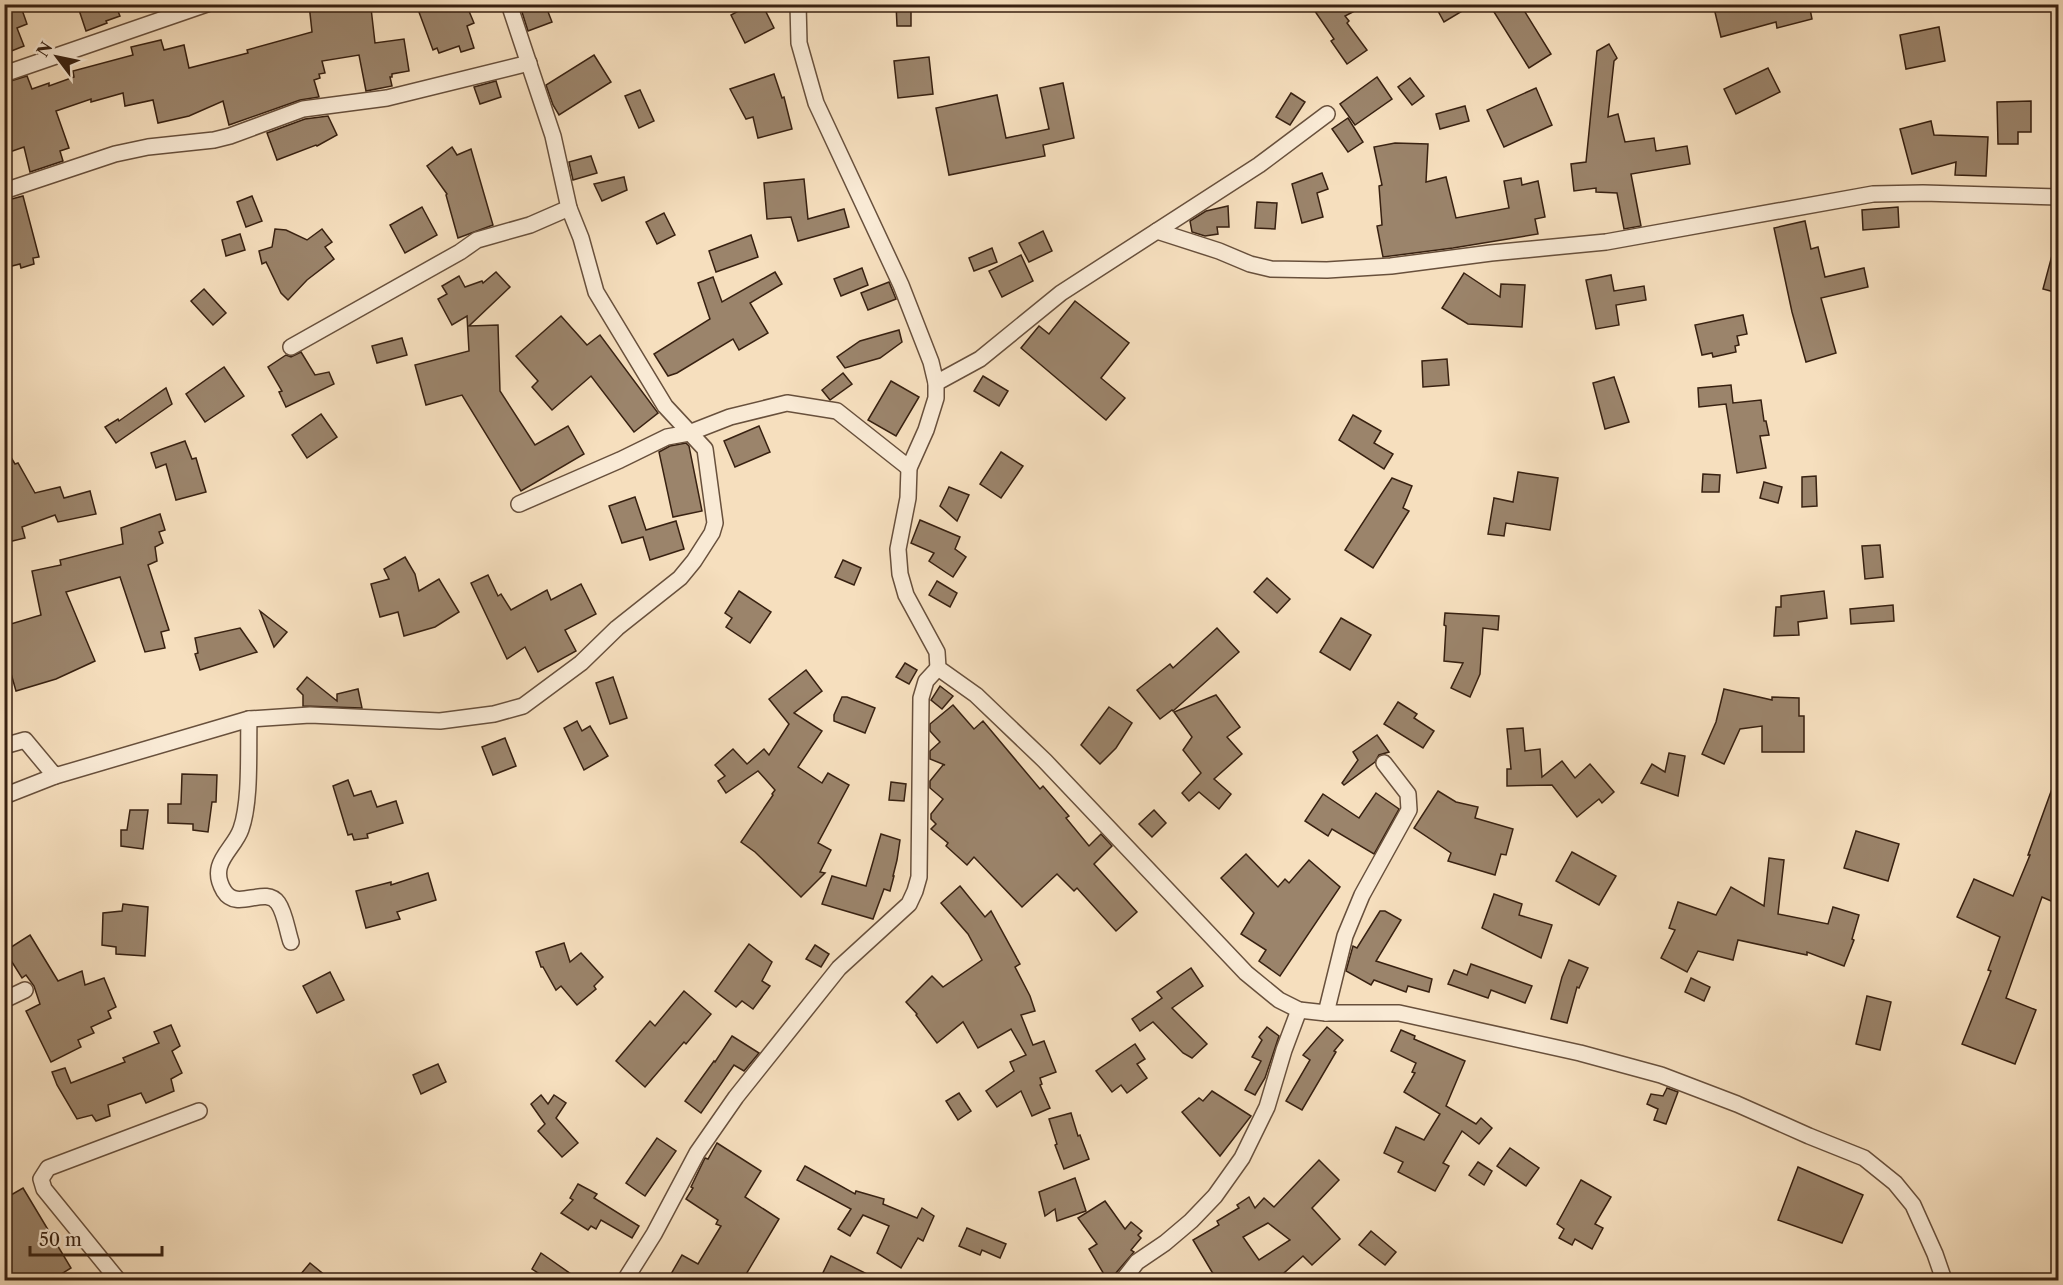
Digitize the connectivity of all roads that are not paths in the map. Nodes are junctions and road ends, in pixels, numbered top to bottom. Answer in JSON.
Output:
{"nodes":[{"id":1,"x":207,"y":4,"type":"edge"},
{"id":2,"x":509,"y":4,"type":"edge"},
{"id":3,"x":798,"y":4,"type":"edge"},
{"id":4,"x":529,"y":63,"type":"junction"},
{"id":5,"x":4,"y":74,"type":"edge"},
{"id":6,"x":1327,"y":114,"type":"dead end"},
{"id":7,"x":4,"y":191,"type":"edge"},
{"id":8,"x":2058,"y":197,"type":"edge"},
{"id":9,"x":569,"y":208,"type":"junction"},
{"id":10,"x":1157,"y":231,"type":"junction"},
{"id":11,"x":291,"y":347,"type":"dead end"},
{"id":12,"x":936,"y":383,"type":"junction"},
{"id":13,"x":689,"y":433,"type":"junction"},
{"id":14,"x":909,"y":468,"type":"junction"},
{"id":15,"x":519,"y":504,"type":"dead end"},
{"id":16,"x":938,"y":668,"type":"junction"},
{"id":17,"x":249,"y":719,"type":"junction"},
{"id":18,"x":4,"y":746,"type":"edge"},
{"id":19,"x":1384,"y":763,"type":"dead end"},
{"id":20,"x":55,"y":777,"type":"junction"},
{"id":21,"x":4,"y":796,"type":"edge"},
{"id":22,"x":291,"y":942,"type":"dead end"},
{"id":23,"x":25,"y":990,"type":"dead end"},
{"id":24,"x":4,"y":1000,"type":"edge"},
{"id":25,"x":1299,"y":1011,"type":"junction"},
{"id":26,"x":1326,"y":1013,"type":"junction"},
{"id":27,"x":199,"y":1111,"type":"dead end"},
{"id":28,"x":114,"y":1280,"type":"edge"},
{"id":29,"x":625,"y":1281,"type":"edge"},
{"id":30,"x":1123,"y":1281,"type":"edge"},
{"id":31,"x":1944,"y":1281,"type":"edge"}],
"edges":[{"from":1,"to":5,"type":"street"},
{"from":2,"to":4,"type":"street"},
{"from":3,"to":12,"type":"street"},
{"from":4,"to":7,"type":"street"},
{"from":4,"to":9,"type":"street"},
{"from":6,"to":10,"type":"street"},
{"from":8,"to":10,"type":"street"},
{"from":9,"to":11,"type":"street"},
{"from":9,"to":13,"type":"street"},
{"from":10,"to":12,"type":"street"},
{"from":12,"to":14,"type":"street"},
{"from":13,"to":14,"type":"street"},
{"from":13,"to":15,"type":"street"},
{"from":13,"to":17,"type":"street"},
{"from":14,"to":16,"type":"street"},
{"from":16,"to":25,"type":"street"},
{"from":16,"to":29,"type":"street"},
{"from":17,"to":20,"type":"street"},
{"from":17,"to":22,"type":"street"},
{"from":18,"to":20,"type":"street"},
{"from":19,"to":26,"type":"street"},
{"from":20,"to":21,"type":"street"},
{"from":23,"to":24,"type":"street"},
{"from":25,"to":26,"type":"street"},
{"from":25,"to":30,"type":"street"},
{"from":26,"to":31,"type":"street"},
{"from":27,"to":28,"type":"street"}]}
